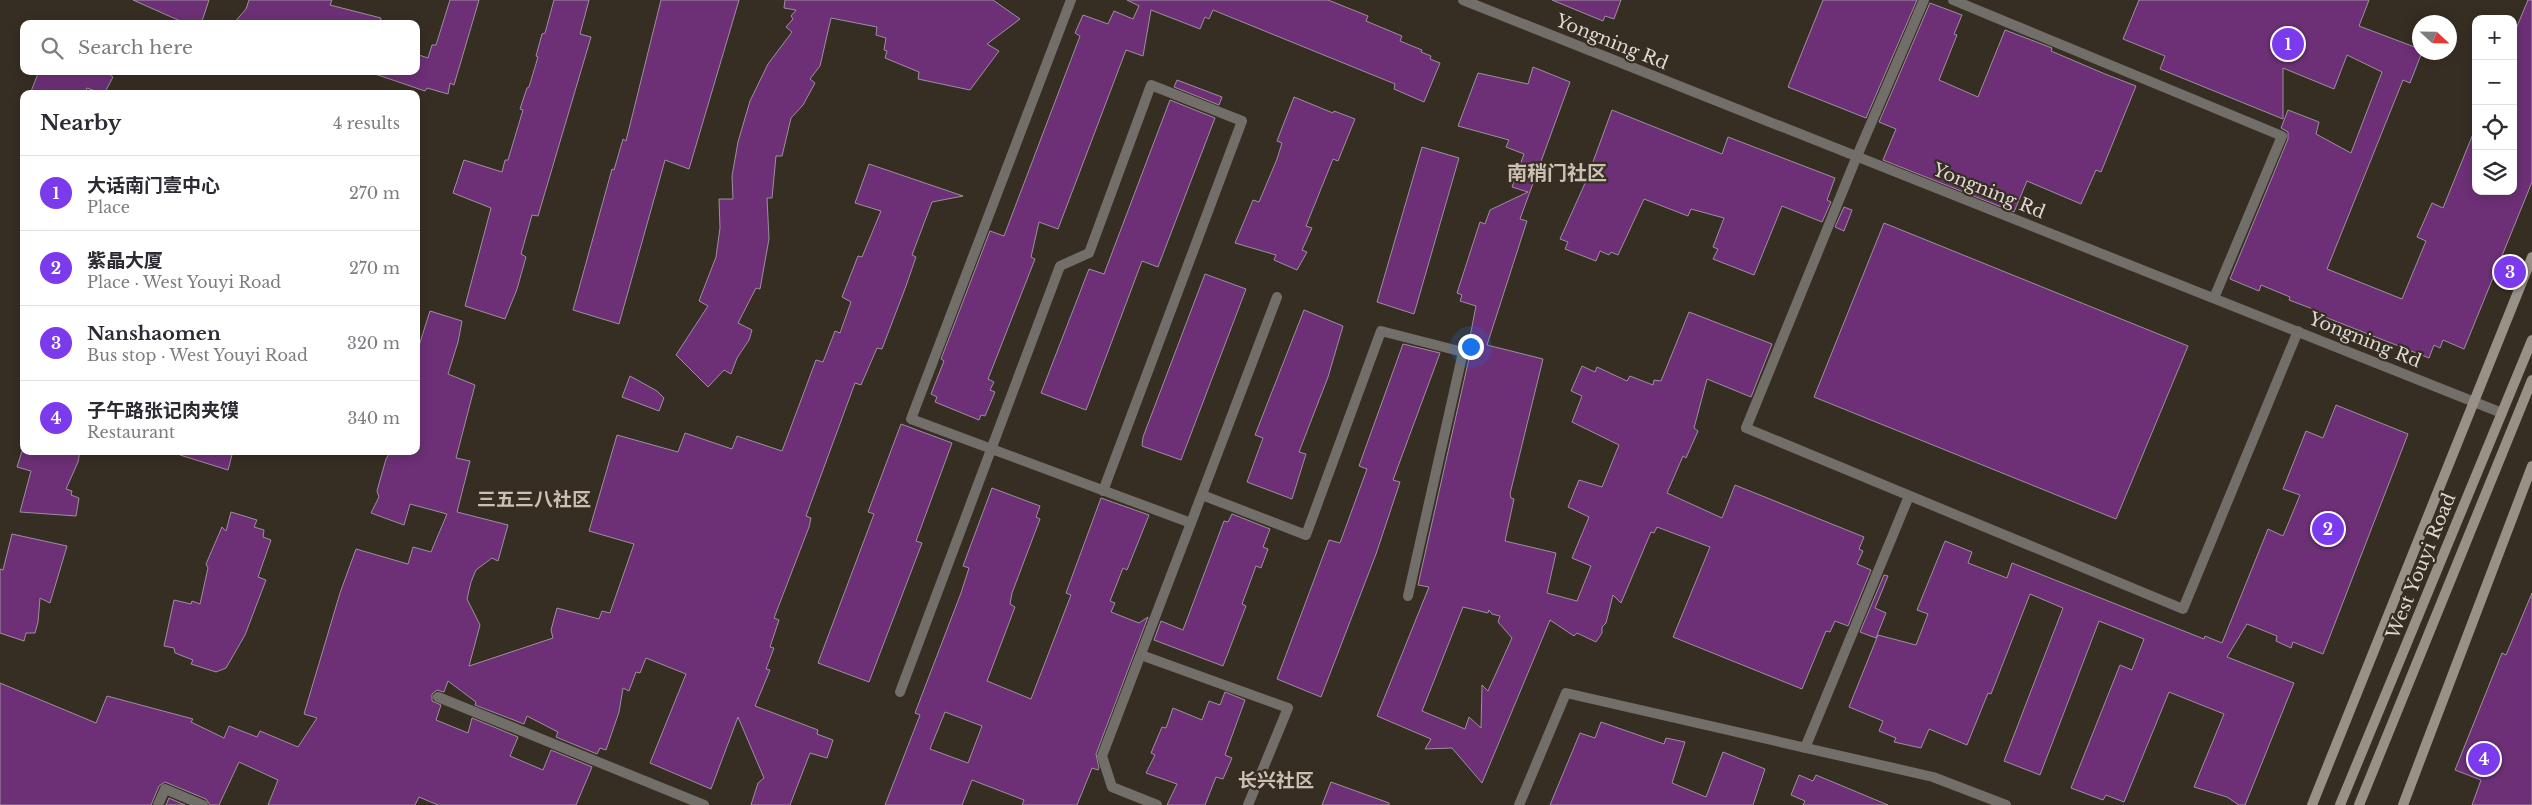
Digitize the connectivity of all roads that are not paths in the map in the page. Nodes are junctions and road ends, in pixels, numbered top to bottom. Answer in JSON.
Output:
{"nodes":[{"id":1,"x":1071,"y":0,"type":"edge"},
{"id":2,"x":1463,"y":0,"type":"edge"},
{"id":3,"x":1924,"y":0,"type":"edge"},
{"id":4,"x":1953,"y":0,"type":"edge"},
{"id":5,"x":1857,"y":156,"type":"junction"},
{"id":6,"x":2532,"y":257,"type":"edge"},
{"id":7,"x":1277,"y":297,"type":"dead end"},
{"id":8,"x":2214,"y":298,"type":"junction"},
{"id":9,"x":2298,"y":331,"type":"junction"},
{"id":10,"x":2532,"y":340,"type":"edge"},
{"id":11,"x":2532,"y":380,"type":"edge"},
{"id":12,"x":2474,"y":402,"type":"junction"},
{"id":13,"x":2502,"y":412,"type":"junction"},
{"id":14,"x":991,"y":448,"type":"junction"},
{"id":15,"x":2532,"y":466,"type":"edge"},
{"id":16,"x":1103,"y":490,"type":"junction"},
{"id":17,"x":1202,"y":495,"type":"junction"},
{"id":18,"x":1909,"y":496,"type":"junction"},
{"id":19,"x":1191,"y":524,"type":"junction"},
{"id":20,"x":1408,"y":596,"type":"dead end"},
{"id":21,"x":1141,"y":655,"type":"junction"},
{"id":22,"x":900,"y":692,"type":"dead end"},
{"id":23,"x":438,"y":697,"type":"dead end"},
{"id":24,"x":1805,"y":748,"type":"junction"},
{"id":25,"x":158,"y":805,"type":"edge"},
{"id":26,"x":203,"y":805,"type":"edge"},
{"id":27,"x":704,"y":805,"type":"edge"},
{"id":28,"x":1157,"y":805,"type":"edge"},
{"id":29,"x":1248,"y":805,"type":"edge"},
{"id":30,"x":1519,"y":805,"type":"edge"},
{"id":31,"x":2006,"y":805,"type":"edge"},
{"id":32,"x":2312,"y":805,"type":"edge"},
{"id":33,"x":2340,"y":805,"type":"edge"},
{"id":34,"x":2359,"y":805,"type":"edge"},
{"id":35,"x":2403,"y":805,"type":"edge"}],
"edges":[{"from":1,"to":14,"type":"street"},
{"from":2,"to":5,"type":"street","name":"Yongning Rd"},
{"from":3,"to":5,"type":"street"},
{"from":4,"to":8,"type":"street"},
{"from":5,"to":8,"type":"street","name":"Yongning Rd"},
{"from":5,"to":18,"type":"street"},
{"from":6,"to":12,"type":"main road"},
{"from":7,"to":17,"type":"street"},
{"from":8,"to":9,"type":"street","name":"Yongning Rd"},
{"from":9,"to":12,"type":"street","name":"Yongning Rd"},
{"from":9,"to":18,"type":"street"},
{"from":10,"to":13,"type":"main road","name":"West Youyi Road"},
{"from":11,"to":34,"type":"main road","name":"West Youyi Road"},
{"from":12,"to":13,"type":"street","name":"Yongning Rd"},
{"from":12,"to":32,"type":"main road"},
{"from":13,"to":33,"type":"main road","name":"West Youyi Road"},
{"from":14,"to":16,"type":"street"},
{"from":14,"to":16,"type":"street"},
{"from":14,"to":22,"type":"street"},
{"from":15,"to":35,"type":"main road"},
{"from":16,"to":19,"type":"street"},
{"from":17,"to":19,"type":"street"},
{"from":17,"to":20,"type":"street"},
{"from":18,"to":24,"type":"street"},
{"from":19,"to":21,"type":"street"},
{"from":21,"to":28,"type":"street"},
{"from":21,"to":29,"type":"street"},
{"from":23,"to":27,"type":"street"},
{"from":24,"to":30,"type":"street"},
{"from":24,"to":31,"type":"street"},
{"from":25,"to":26,"type":"street"}]}
